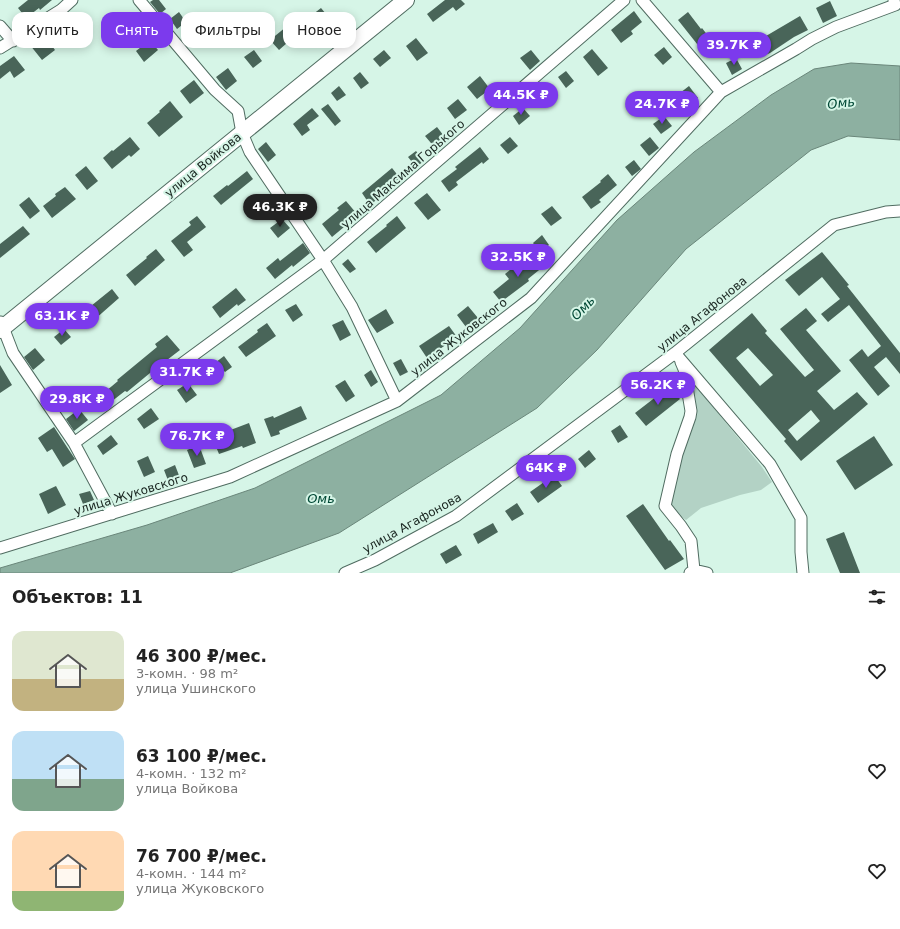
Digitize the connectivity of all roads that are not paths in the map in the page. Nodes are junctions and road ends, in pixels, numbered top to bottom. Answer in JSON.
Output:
{"nodes":[{"id":1,"x":72,"y":0,"type":"edge"},
{"id":2,"x":139,"y":0,"type":"edge"},
{"id":3,"x":406,"y":0,"type":"edge"},
{"id":4,"x":624,"y":0,"type":"edge"},
{"id":5,"x":642,"y":0,"type":"edge"},
{"id":6,"x":896,"y":4,"type":"edge"},
{"id":7,"x":58,"y":12,"type":"edge"},
{"id":8,"x":0,"y":26,"type":"edge"},
{"id":9,"x":12,"y":40,"type":"edge"},
{"id":10,"x":12,"y":42,"type":"edge"},
{"id":11,"x":0,"y":48,"type":"edge"},
{"id":12,"x":721,"y":92,"type":"junction"},
{"id":13,"x":242,"y":133,"type":"junction"},
{"id":14,"x":900,"y":211,"type":"edge"},
{"id":15,"x":323,"y":260,"type":"junction"},
{"id":16,"x":1,"y":326,"type":"edge"},
{"id":17,"x":677,"y":355,"type":"junction"},
{"id":18,"x":397,"y":401,"type":"junction"},
{"id":19,"x":74,"y":443,"type":"junction"},
{"id":20,"x":112,"y":514,"type":"junction"},
{"id":21,"x":0,"y":548,"type":"edge"},
{"id":22,"x":692,"y":571,"type":"edge"},
{"id":23,"x":345,"y":573,"type":"edge"},
{"id":24,"x":707,"y":573,"type":"edge"},
{"id":25,"x":803,"y":573,"type":"edge"}],
"edges":[{"from":1,"to":7,"type":"street"},
{"from":2,"to":13,"type":"street"},
{"from":3,"to":13,"type":"main road","name":"улица Войкова"},
{"from":4,"to":15,"type":"street","name":"улица Максима Горького"},
{"from":5,"to":12,"type":"street"},
{"from":6,"to":12,"type":"street","name":"улица Жуковского"},
{"from":8,"to":9,"type":"street"},
{"from":10,"to":11,"type":"street"},
{"from":12,"to":18,"type":"street","name":"улица Жуковского"},
{"from":13,"to":15,"type":"street"},
{"from":13,"to":16,"type":"main road","name":"улица Войкова"},
{"from":14,"to":17,"type":"street","name":"улица Агафонова"},
{"from":15,"to":18,"type":"street"},
{"from":15,"to":19,"type":"street","name":"улица Максима Горького"},
{"from":16,"to":19,"type":"street"},
{"from":17,"to":22,"type":"street"},
{"from":17,"to":23,"type":"street","name":"улица Агафонова"},
{"from":17,"to":25,"type":"street"},
{"from":18,"to":20,"type":"street","name":"улица Жуковского"},
{"from":19,"to":20,"type":"street"},
{"from":20,"to":21,"type":"street","name":"улица Жуковского"},
{"from":22,"to":24,"type":"street"}]}
